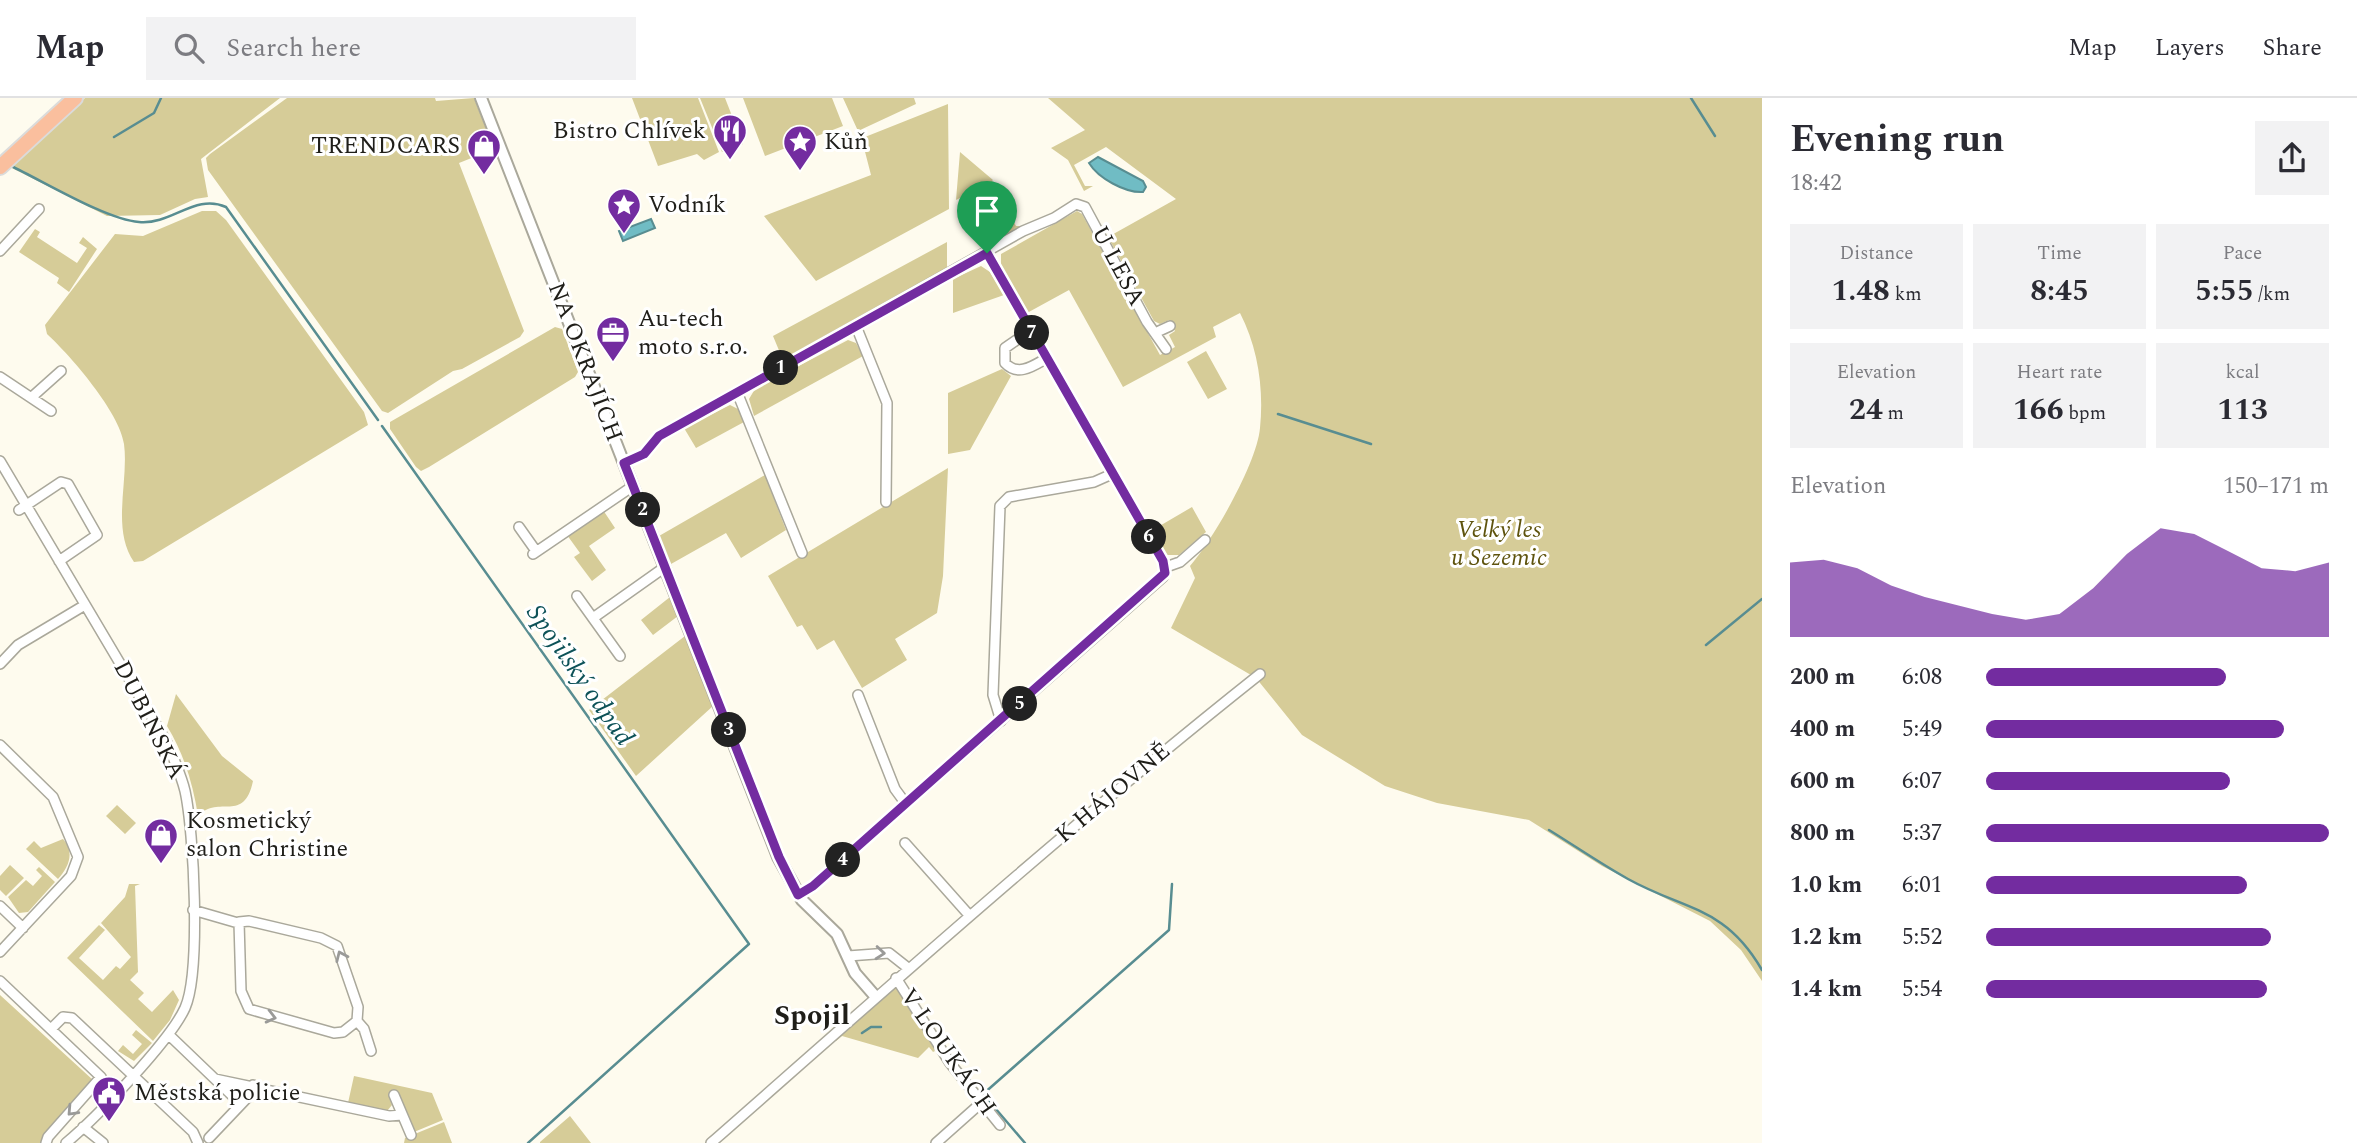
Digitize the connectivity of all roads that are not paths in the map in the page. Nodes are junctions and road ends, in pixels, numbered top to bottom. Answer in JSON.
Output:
{"nodes":[{"id":1,"x":75,"y":98,"type":"edge"},
{"id":2,"x":481,"y":98,"type":"edge"},
{"id":3,"x":0,"y":167,"type":"edge"},
{"id":4,"x":39,"y":209,"type":"dead end"},
{"id":5,"x":0,"y":251,"type":"edge"},
{"id":6,"x":987,"y":253,"type":"junction"},
{"id":7,"x":856,"y":326,"type":"junction"},
{"id":8,"x":1170,"y":326,"type":"dead end"},
{"id":9,"x":1031,"y":330,"type":"junction"},
{"id":10,"x":1157,"y":332,"type":"junction"},
{"id":11,"x":1166,"y":349,"type":"dead end"},
{"id":12,"x":1047,"y":358,"type":"junction"},
{"id":13,"x":61,"y":371,"type":"dead end"},
{"id":14,"x":0,"y":377,"type":"edge"},
{"id":15,"x":737,"y":392,"type":"junction"},
{"id":16,"x":33,"y":396,"type":"junction"},
{"id":17,"x":51,"y":411,"type":"dead end"},
{"id":18,"x":0,"y":461,"type":"edge"},
{"id":19,"x":624,"y":463,"type":"junction"},
{"id":20,"x":1112,"y":474,"type":"junction"},
{"id":21,"x":633,"y":486,"type":"junction"},
{"id":22,"x":886,"y":502,"type":"dead end"},
{"id":23,"x":23,"y":507,"type":"junction"},
{"id":24,"x":519,"y":527,"type":"dead end"},
{"id":25,"x":1205,"y":540,"type":"dead end"},
{"id":26,"x":802,"y":553,"type":"dead end"},
{"id":27,"x":59,"y":561,"type":"junction"},
{"id":28,"x":665,"y":567,"type":"junction"},
{"id":29,"x":1166,"y":567,"type":"junction"},
{"id":30,"x":577,"y":596,"type":"dead end"},
{"id":31,"x":85,"y":605,"type":"junction"},
{"id":32,"x":593,"y":618,"type":"junction"},
{"id":33,"x":620,"y":656,"type":"dead end"},
{"id":34,"x":0,"y":664,"type":"edge"},
{"id":35,"x":1260,"y":674,"type":"dead end"},
{"id":36,"x":858,"y":695,"type":"dead end"},
{"id":37,"x":1001,"y":721,"type":"junction"},
{"id":38,"x":0,"y":745,"type":"edge"},
{"id":39,"x":906,"y":804,"type":"junction"},
{"id":40,"x":905,"y":843,"type":"dead end"},
{"id":41,"x":798,"y":895,"type":"junction"},
{"id":42,"x":0,"y":906,"type":"edge"},
{"id":43,"x":193,"y":910,"type":"junction"},
{"id":44,"x":969,"y":915,"type":"junction"},
{"id":45,"x":238,"y":923,"type":"junction"},
{"id":46,"x":23,"y":928,"type":"junction"},
{"id":47,"x":0,"y":952,"type":"edge"},
{"id":48,"x":848,"y":956,"type":"junction"},
{"id":49,"x":908,"y":968,"type":"junction"},
{"id":50,"x":896,"y":978,"type":"junction"},
{"id":51,"x":0,"y":981,"type":"edge"},
{"id":52,"x":875,"y":996,"type":"junction"},
{"id":53,"x":357,"y":1021,"type":"junction"},
{"id":54,"x":51,"y":1029,"type":"junction"},
{"id":55,"x":169,"y":1035,"type":"junction"},
{"id":56,"x":371,"y":1051,"type":"dead end"},
{"id":57,"x":132,"y":1074,"type":"junction"},
{"id":58,"x":215,"y":1079,"type":"junction"},
{"id":59,"x":253,"y":1085,"type":"junction"},
{"id":60,"x":394,"y":1095,"type":"dead end"},
{"id":61,"x":981,"y":1103,"type":"junction"},
{"id":62,"x":241,"y":1104,"type":"junction"},
{"id":63,"x":402,"y":1115,"type":"junction"},
{"id":64,"x":1000,"y":1125,"type":"dead end"},
{"id":65,"x":83,"y":1127,"type":"junction"},
{"id":66,"x":411,"y":1135,"type":"dead end"},
{"id":67,"x":209,"y":1138,"type":"dead end"},
{"id":68,"x":46,"y":1143,"type":"edge"},
{"id":69,"x":66,"y":1143,"type":"edge"},
{"id":70,"x":103,"y":1143,"type":"edge"},
{"id":71,"x":198,"y":1143,"type":"edge"},
{"id":72,"x":711,"y":1143,"type":"edge"},
{"id":73,"x":936,"y":1143,"type":"edge"}],
"edges":[{"from":1,"to":3,"type":"main road"},
{"from":2,"to":19,"type":"street","name":"NA OKRAJÍCH"},
{"from":4,"to":5,"type":"street"},
{"from":6,"to":7,"type":"street"},
{"from":6,"to":9,"type":"street"},
{"from":6,"to":10,"type":"street","name":"U LESA"},
{"from":7,"to":15,"type":"street"},
{"from":7,"to":22,"type":"street"},
{"from":8,"to":10,"type":"street"},
{"from":9,"to":12,"type":"street"},
{"from":9,"to":12,"type":"street"},
{"from":10,"to":11,"type":"street","name":"U LESA"},
{"from":12,"to":20,"type":"street"},
{"from":13,"to":16,"type":"street"},
{"from":14,"to":16,"type":"street"},
{"from":15,"to":19,"type":"street"},
{"from":15,"to":26,"type":"street"},
{"from":16,"to":17,"type":"street"},
{"from":18,"to":23,"type":"street","name":"DUBINSKÁ"},
{"from":19,"to":21,"type":"street","name":"NA OKRAJÍCH"},
{"from":20,"to":29,"type":"street"},
{"from":20,"to":37,"type":"street"},
{"from":21,"to":24,"type":"street"},
{"from":21,"to":28,"type":"street","name":"NA OKRAJÍCH"},
{"from":23,"to":27,"type":"street","name":"DUBINSKÁ"},
{"from":23,"to":27,"type":"street"},
{"from":25,"to":29,"type":"street"},
{"from":27,"to":31,"type":"street","name":"DUBINSKÁ"},
{"from":28,"to":32,"type":"street"},
{"from":28,"to":41,"type":"street","name":"NA OKRAJÍCH"},
{"from":29,"to":37,"type":"street"},
{"from":30,"to":32,"type":"street"},
{"from":31,"to":34,"type":"street"},
{"from":31,"to":43,"type":"street","name":"DUBINSKÁ"},
{"from":32,"to":33,"type":"street"},
{"from":35,"to":44,"type":"street","name":"K HÁJOVNĚ"},
{"from":36,"to":39,"type":"street"},
{"from":37,"to":39,"type":"street"},
{"from":38,"to":46,"type":"street"},
{"from":39,"to":41,"type":"street"},
{"from":40,"to":44,"type":"street"},
{"from":41,"to":48,"type":"street","name":"NA OKRAJÍCH"},
{"from":42,"to":46,"type":"street"},
{"from":43,"to":45,"type":"street"},
{"from":43,"to":55,"type":"street","name":"DUBINSKÁ"},
{"from":44,"to":49,"type":"street","name":"K HÁJOVNĚ"},
{"from":53,"to":45,"type":"street","one_way":true},
{"from":45,"to":53,"type":"street","one_way":true},
{"from":46,"to":47,"type":"street"},
{"from":48,"to":49,"type":"street","one_way":true},
{"from":48,"to":52,"type":"street","name":"NA OKRAJÍCH"},
{"from":49,"to":50,"type":"street","name":"K HÁJOVNĚ"},
{"from":50,"to":52,"type":"street","name":"K HÁJOVNĚ"},
{"from":50,"to":61,"type":"street","name":"V LOUKÁCH"},
{"from":51,"to":54,"type":"street"},
{"from":52,"to":72,"type":"street","name":"K HÁJOVNĚ"},
{"from":53,"to":56,"type":"street"},
{"from":54,"to":57,"type":"street"},
{"from":54,"to":68,"type":"street","one_way":true},
{"from":55,"to":57,"type":"street","name":"DUBINSKÁ"},
{"from":55,"to":58,"type":"street"},
{"from":57,"to":65,"type":"street","name":"DUBINSKÁ"},
{"from":57,"to":71,"type":"street"},
{"from":58,"to":59,"type":"street"},
{"from":58,"to":62,"type":"street"},
{"from":59,"to":62,"type":"street"},
{"from":59,"to":63,"type":"street"},
{"from":60,"to":63,"type":"street"},
{"from":61,"to":64,"type":"street","name":"V LOUKÁCH"},
{"from":61,"to":73,"type":"street"},
{"from":62,"to":67,"type":"street"},
{"from":63,"to":66,"type":"street"},
{"from":65,"to":69,"type":"street","name":"DUBINSKÁ"},
{"from":65,"to":70,"type":"street"}]}
